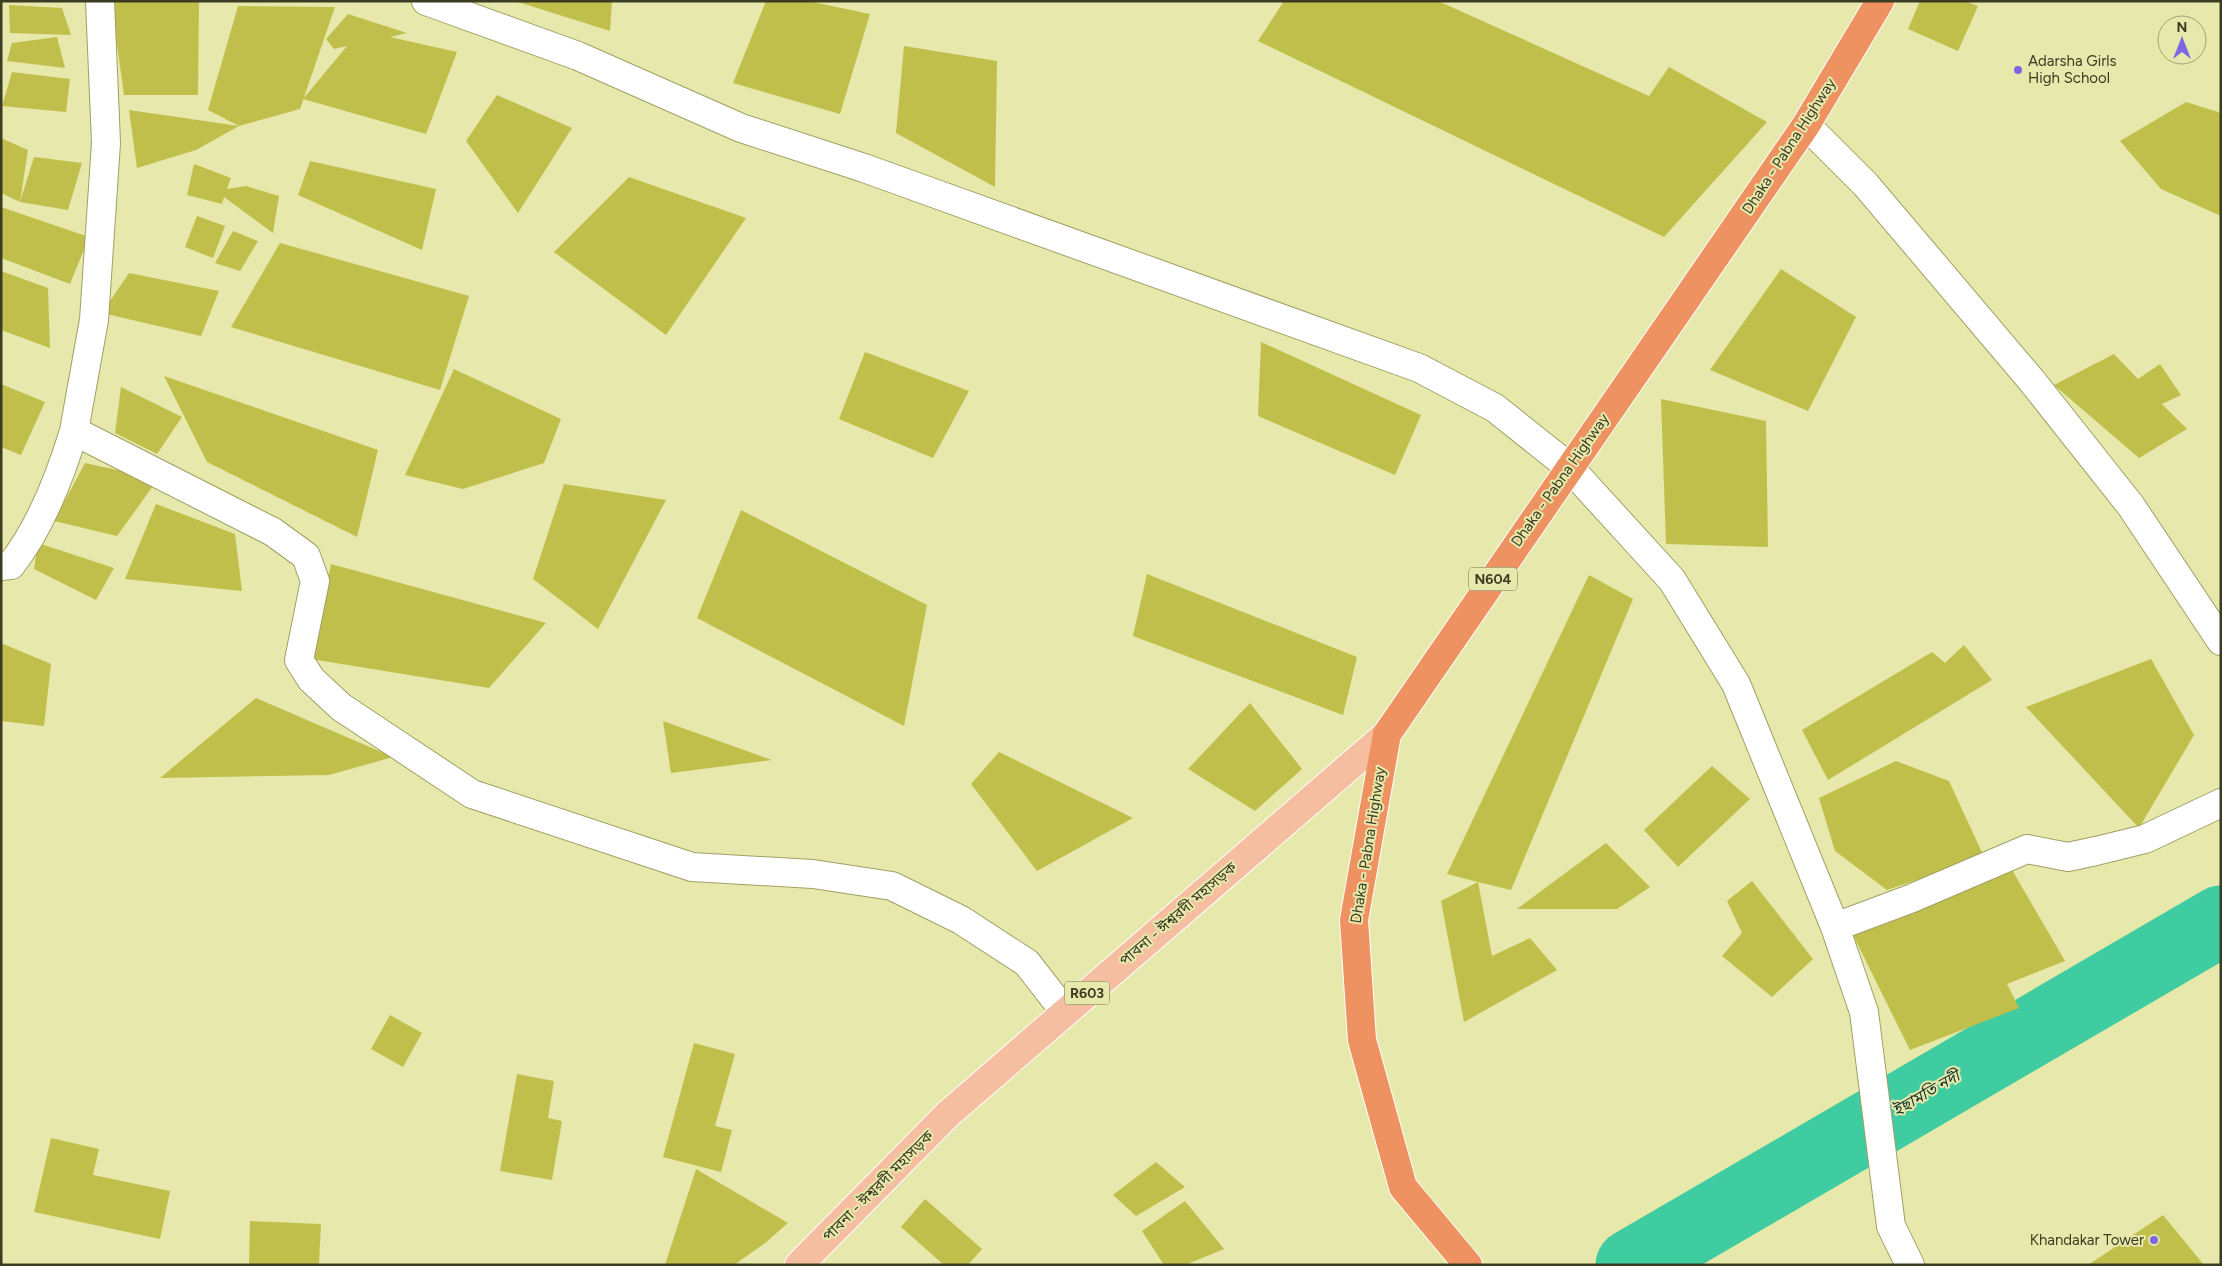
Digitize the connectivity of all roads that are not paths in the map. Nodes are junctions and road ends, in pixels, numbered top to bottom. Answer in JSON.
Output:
{"nodes":[{"id":1,"x":100,"y":1,"type":"edge"},
{"id":2,"x":426,"y":1,"type":"edge"},
{"id":3,"x":1880,"y":1,"type":"edge"},
{"id":4,"x":1806,"y":126,"type":"junction"},
{"id":5,"x":74,"y":431,"type":"junction"},
{"id":6,"x":1569,"y":467,"type":"junction"},
{"id":7,"x":1,"y":566,"type":"edge"},
{"id":8,"x":2221,"y":641,"type":"edge"},
{"id":9,"x":1387,"y":734,"type":"junction"},
{"id":10,"x":2221,"y":803,"type":"edge"},
{"id":11,"x":1835,"y":927,"type":"junction"},
{"id":12,"x":1065,"y":1012,"type":"junction"},
{"id":13,"x":799,"y":1265,"type":"edge"},
{"id":14,"x":1468,"y":1265,"type":"edge"},
{"id":15,"x":1910,"y":1265,"type":"edge"}],
"edges":[{"from":1,"to":5,"type":"street"},
{"from":2,"to":6,"type":"street"},
{"from":3,"to":4,"type":"highway","name":"Dhaka - Pabna Highway","number":"N604"},
{"from":4,"to":6,"type":"highway","name":"Dhaka - Pabna Highway","number":"N604"},
{"from":4,"to":8,"type":"street"},
{"from":5,"to":7,"type":"street"},
{"from":5,"to":12,"type":"street"},
{"from":6,"to":9,"type":"highway","name":"Dhaka - Pabna Highway","number":"N604"},
{"from":6,"to":11,"type":"street"},
{"from":9,"to":12,"type":"main road","name":"পাবনা - ঈশ্বরদী মহাসড়ক","number":"R603"},
{"from":9,"to":14,"type":"highway","name":"Dhaka - Pabna Highway","number":"N604"},
{"from":10,"to":11,"type":"street"},
{"from":11,"to":15,"type":"street"},
{"from":12,"to":13,"type":"main road","name":"পাবনা - ঈশ্বরদী মহাসড়ক","number":"R603"}]}
